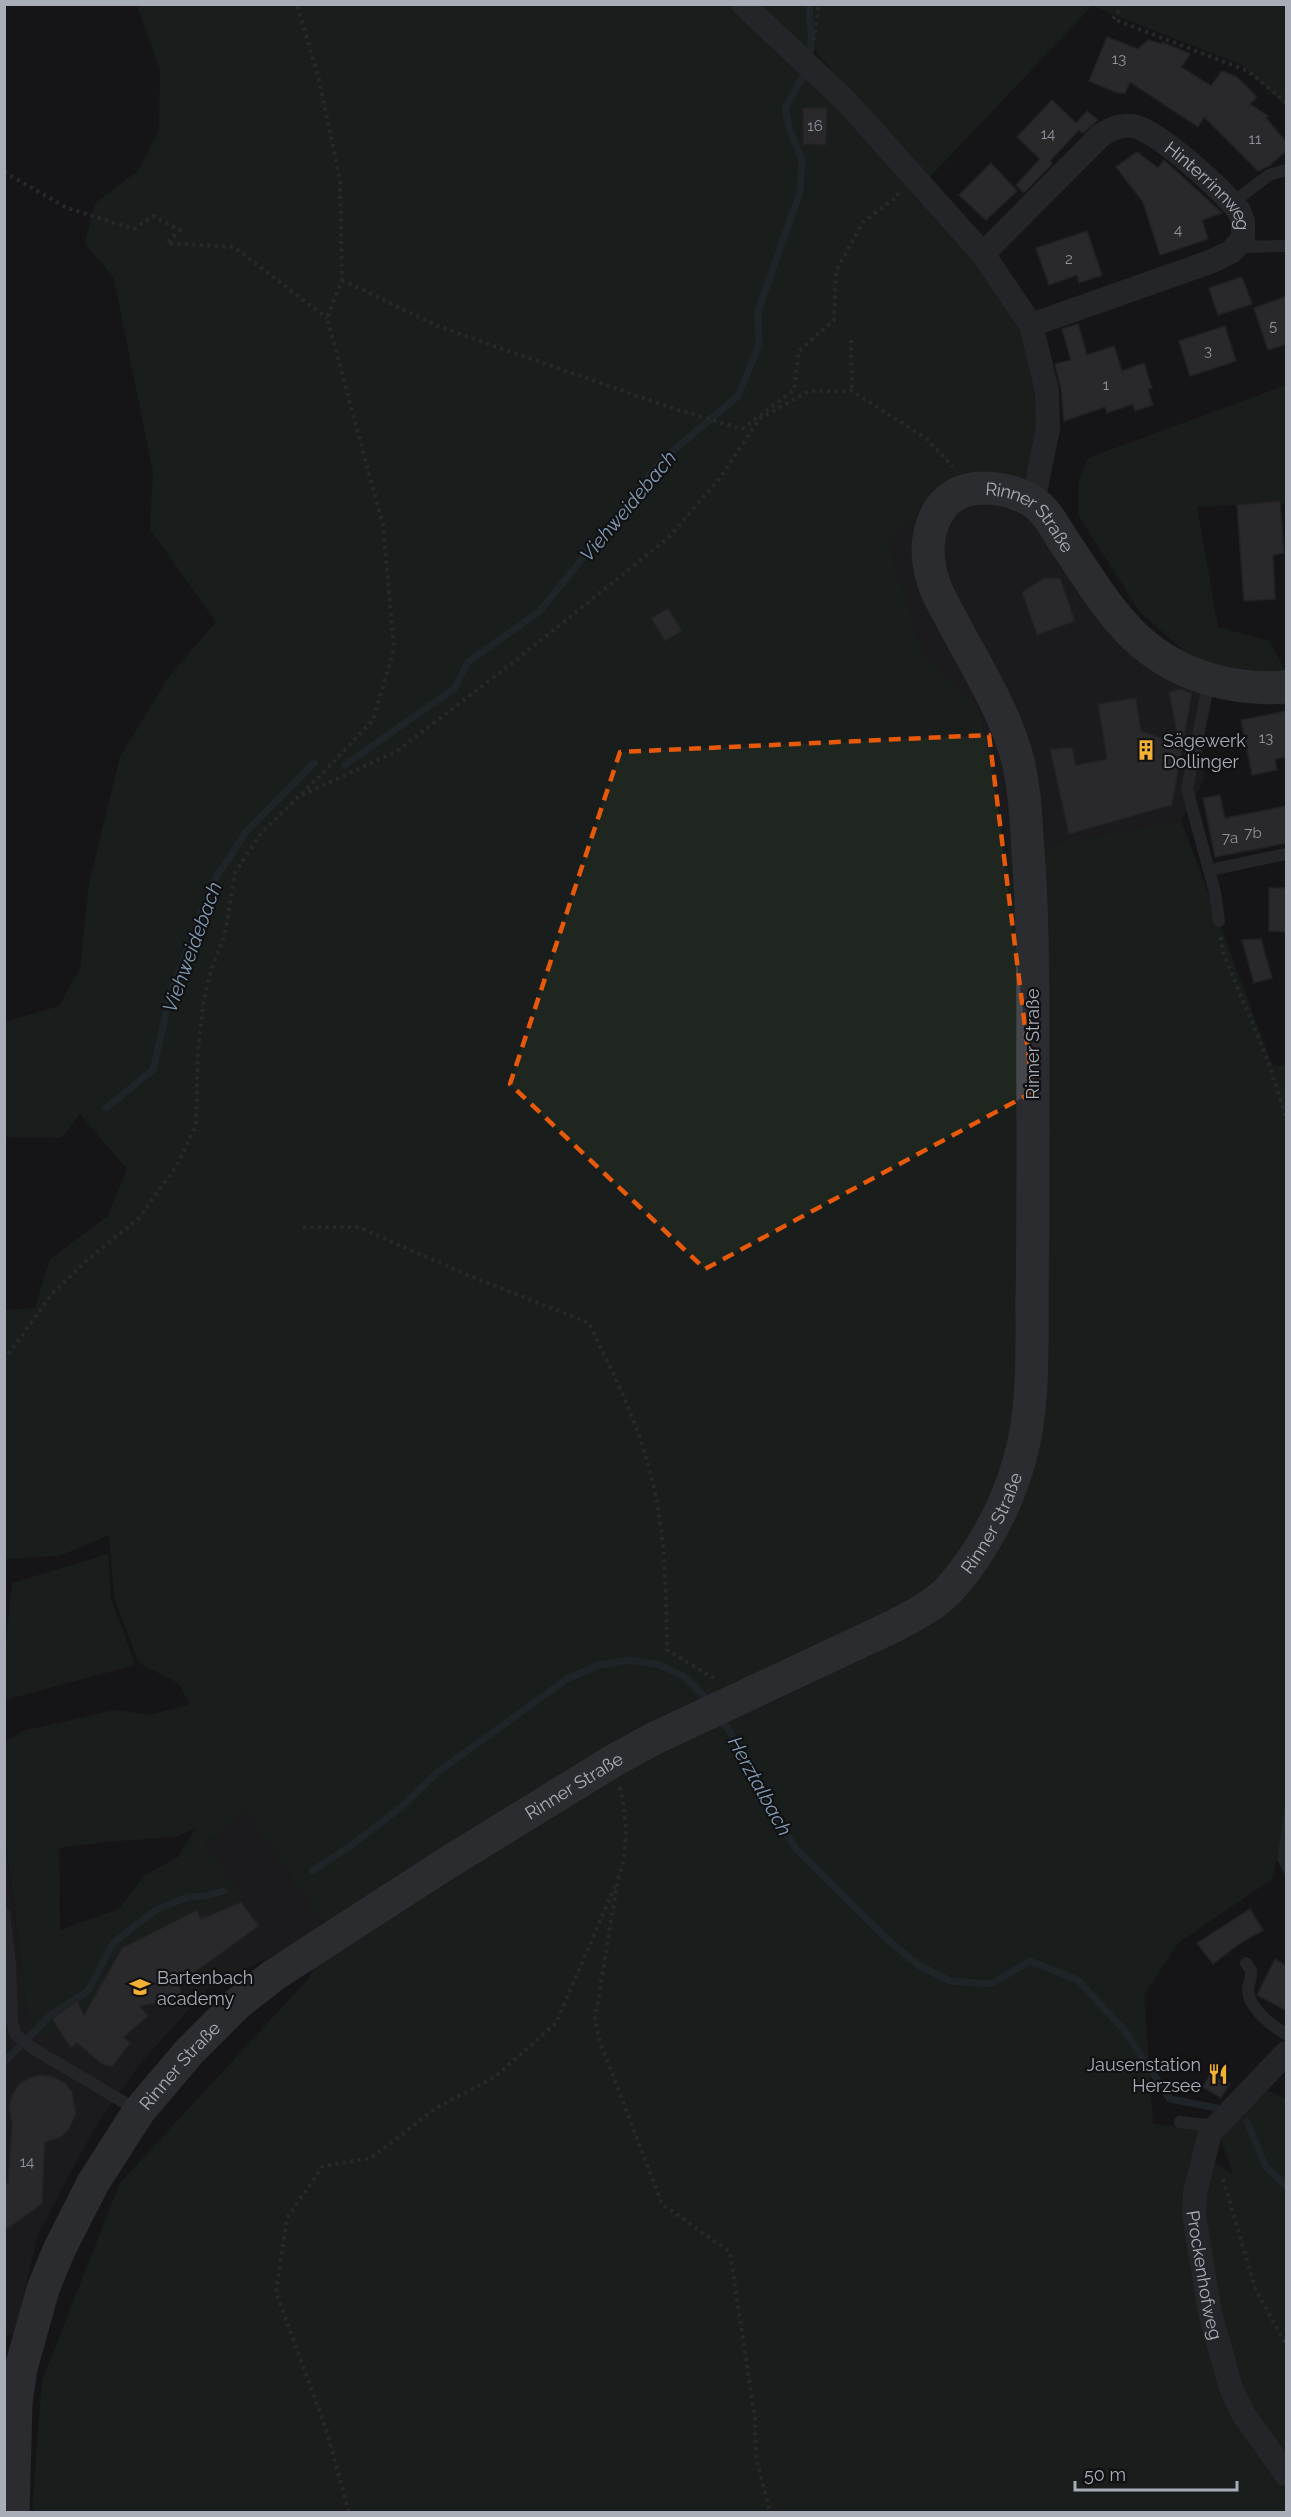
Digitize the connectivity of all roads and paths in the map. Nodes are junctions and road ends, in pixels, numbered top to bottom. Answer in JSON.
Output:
{"nodes":[{"id":1,"x":297,"y":4,"type":"edge"},
{"id":2,"x":743,"y":4,"type":"edge"},
{"id":3,"x":824,"y":4,"type":"edge"},
{"id":4,"x":1123,"y":4,"type":"edge"},
{"id":5,"x":809,"y":64,"type":"junction"},
{"id":6,"x":1287,"y":102,"type":"edge"},
{"id":7,"x":890,"y":151,"type":"junction"},
{"id":8,"x":1287,"y":170,"type":"edge"},
{"id":9,"x":4,"y":172,"type":"edge"},
{"id":10,"x":1232,"y":203,"type":"junction"},
{"id":11,"x":1287,"y":246,"type":"edge"},
{"id":12,"x":1239,"y":247,"type":"junction"},
{"id":13,"x":983,"y":254,"type":"junction"},
{"id":14,"x":342,"y":280,"type":"junction"},
{"id":15,"x":327,"y":318,"type":"junction"},
{"id":16,"x":1030,"y":325,"type":"junction"},
{"id":17,"x":851,"y":340,"type":"dead end"},
{"id":18,"x":852,"y":391,"type":"junction"},
{"id":19,"x":974,"y":489,"type":"junction"},
{"id":20,"x":1034,"y":502,"type":"junction"},
{"id":21,"x":1210,"y":681,"type":"junction"},
{"id":22,"x":1287,"y":687,"type":"edge"},
{"id":23,"x":298,"y":797,"type":"junction"},
{"id":24,"x":1287,"y":854,"type":"edge"},
{"id":25,"x":1210,"y":870,"type":"junction"},
{"id":26,"x":1218,"y":921,"type":"joint"},
{"id":27,"x":1287,"y":1117,"type":"edge"},
{"id":28,"x":303,"y":1227,"type":"dead end"},
{"id":29,"x":4,"y":1360,"type":"edge"},
{"id":30,"x":725,"y":1705,"type":"junction"},
{"id":31,"x":613,"y":1761,"type":"junction"},
{"id":32,"x":618,"y":1879,"type":"junction"},
{"id":33,"x":4,"y":1913,"type":"edge"},
{"id":34,"x":1246,"y":1963,"type":"dead end"},
{"id":35,"x":1287,"y":2034,"type":"edge"},
{"id":36,"x":1287,"y":2053,"type":"edge"},
{"id":37,"x":138,"y":2111,"type":"junction"},
{"id":38,"x":1180,"y":2122,"type":"dead end"},
{"id":39,"x":1216,"y":2126,"type":"junction"},
{"id":40,"x":1222,"y":2177,"type":"dead end"},
{"id":41,"x":1287,"y":2345,"type":"edge"},
{"id":42,"x":1287,"y":2474,"type":"edge"},
{"id":43,"x":13,"y":2512,"type":"edge"},
{"id":44,"x":349,"y":2512,"type":"edge"},
{"id":45,"x":770,"y":2512,"type":"edge"}],
"edges":[{"from":1,"to":14,"type":"path"},
{"from":2,"to":5,"type":"street"},
{"from":3,"to":5,"type":"path"},
{"from":4,"to":6,"type":"path"},
{"from":5,"to":7,"type":"street"},
{"from":7,"to":13,"type":"street"},
{"from":7,"to":14,"type":"path"},
{"from":8,"to":10,"type":"lane"},
{"from":9,"to":15,"type":"path"},
{"from":10,"to":12,"type":"street","name":"Hinterrinnweg"},
{"from":10,"to":13,"type":"street","name":"Hinterrinnweg"},
{"from":11,"to":12,"type":"lane"},
{"from":12,"to":16,"type":"street","name":"Hinterrinnweg"},
{"from":13,"to":16,"type":"street"},
{"from":14,"to":15,"type":"path"},
{"from":15,"to":23,"type":"path"},
{"from":16,"to":20,"type":"street"},
{"from":17,"to":18,"type":"path"},
{"from":18,"to":19,"type":"path"},
{"from":18,"to":23,"type":"path"},
{"from":19,"to":20,"type":"main road","name":"Rinner Straße"},
{"from":19,"to":30,"type":"main road","name":"Rinner Straße"},
{"from":20,"to":21,"type":"main road","name":"Rinner Straße"},
{"from":21,"to":22,"type":"main road","name":"Rinner Straße"},
{"from":21,"to":25,"type":"lane"},
{"from":23,"to":29,"type":"path"},
{"from":24,"to":25,"type":"lane"},
{"from":25,"to":26,"type":"lane"},
{"from":26,"to":27,"type":"path"},
{"from":28,"to":30,"type":"path"},
{"from":30,"to":31,"type":"main road","name":"Rinner Straße"},
{"from":31,"to":32,"type":"path"},
{"from":31,"to":37,"type":"main road","name":"Rinner Straße"},
{"from":32,"to":44,"type":"path"},
{"from":32,"to":45,"type":"path"},
{"from":33,"to":37,"type":"lane"},
{"from":34,"to":35,"type":"lane"},
{"from":36,"to":39,"type":"street","name":"Prockenhofweg"},
{"from":37,"to":43,"type":"main road","name":"Rinner Straße"},
{"from":38,"to":39,"type":"lane"},
{"from":39,"to":42,"type":"street","name":"Prockenhofweg"},
{"from":40,"to":41,"type":"path"}]}
